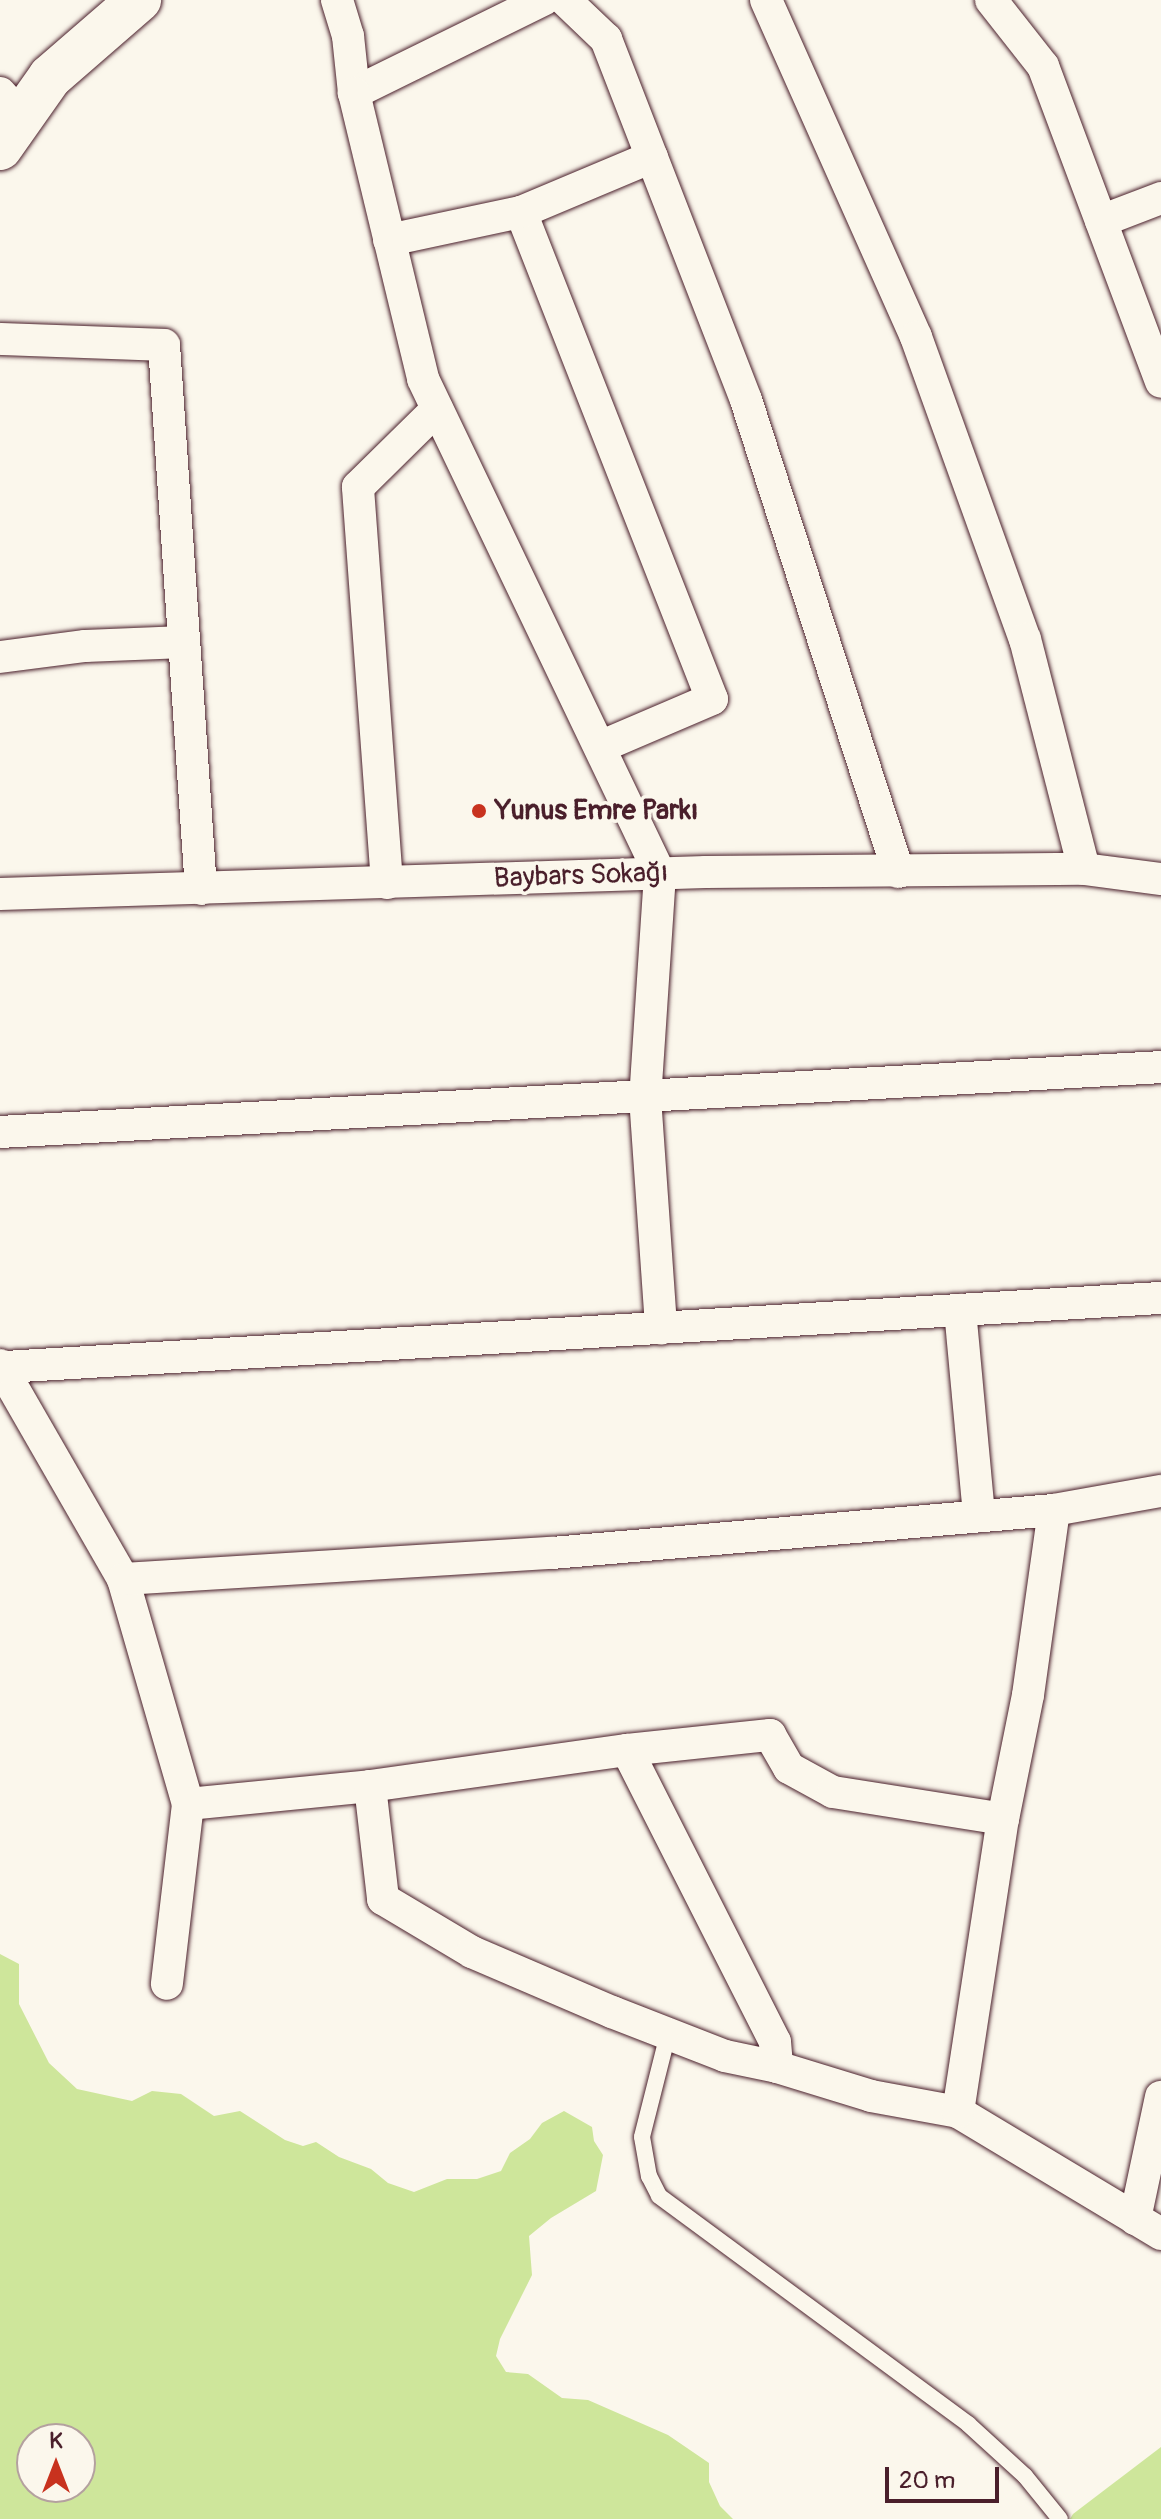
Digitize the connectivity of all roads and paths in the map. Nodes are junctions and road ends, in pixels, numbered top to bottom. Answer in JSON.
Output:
{"nodes":[{"id":1,"x":139,"y":0,"type":"edge"},
{"id":2,"x":337,"y":0,"type":"edge"},
{"id":3,"x":543,"y":0,"type":"edge"},
{"id":4,"x":565,"y":0,"type":"edge"},
{"id":5,"x":766,"y":0,"type":"edge"},
{"id":6,"x":991,"y":0,"type":"edge"},
{"id":7,"x":354,"y":93,"type":"junction"},
{"id":8,"x":7,"y":119,"type":"edge"},
{"id":9,"x":652,"y":157,"type":"junction"},
{"id":10,"x":1161,"y":198,"type":"edge"},
{"id":11,"x":521,"y":212,"type":"junction"},
{"id":12,"x":1101,"y":221,"type":"junction"},
{"id":13,"x":389,"y":240,"type":"junction"},
{"id":14,"x":0,"y":339,"type":"edge"},
{"id":15,"x":1161,"y":382,"type":"edge"},
{"id":16,"x":437,"y":409,"type":"junction"},
{"id":17,"x":184,"y":642,"type":"junction"},
{"id":18,"x":0,"y":657,"type":"edge"},
{"id":19,"x":600,"y":747,"type":"junction"},
{"id":20,"x":1084,"y":869,"type":"junction"},
{"id":21,"x":898,"y":872,"type":"junction"},
{"id":22,"x":660,"y":874,"type":"junction"},
{"id":23,"x":1161,"y":879,"type":"edge"},
{"id":24,"x":387,"y":883,"type":"junction"},
{"id":25,"x":201,"y":889,"type":"junction"},
{"id":26,"x":0,"y":894,"type":"edge"},
{"id":27,"x":1161,"y":1067,"type":"edge"},
{"id":28,"x":645,"y":1097,"type":"junction"},
{"id":29,"x":0,"y":1132,"type":"edge"},
{"id":30,"x":1161,"y":1298,"type":"edge"},
{"id":31,"x":960,"y":1310,"type":"junction"},
{"id":32,"x":661,"y":1328,"type":"junction"},
{"id":33,"x":2,"y":1366,"type":"edge"},
{"id":34,"x":1161,"y":1491,"type":"edge"},
{"id":35,"x":1054,"y":1510,"type":"junction"},
{"id":36,"x":979,"y":1516,"type":"junction"},
{"id":37,"x":123,"y":1579,"type":"junction"},
{"id":38,"x":627,"y":1750,"type":"junction"},
{"id":39,"x":370,"y":1786,"type":"junction"},
{"id":40,"x":188,"y":1804,"type":"junction"},
{"id":41,"x":1003,"y":1819,"type":"junction"},
{"id":42,"x":167,"y":1984,"type":"dead end"},
{"id":43,"x":668,"y":2034,"type":"junction"},
{"id":44,"x":777,"y":2067,"type":"junction"},
{"id":45,"x":1161,"y":2097,"type":"edge"},
{"id":46,"x":958,"y":2112,"type":"junction"},
{"id":47,"x":1148,"y":2226,"type":"edge"},
{"id":48,"x":1060,"y":2519,"type":"edge"}],
"edges":[{"from":1,"to":8,"type":"main road"},
{"from":2,"to":7,"type":"street"},
{"from":3,"to":7,"type":"street"},
{"from":4,"to":9,"type":"street"},
{"from":5,"to":20,"type":"street"},
{"from":6,"to":12,"type":"street"},
{"from":7,"to":13,"type":"street"},
{"from":9,"to":11,"type":"street"},
{"from":9,"to":21,"type":"street"},
{"from":10,"to":12,"type":"street"},
{"from":11,"to":13,"type":"street"},
{"from":11,"to":19,"type":"street"},
{"from":12,"to":15,"type":"street"},
{"from":13,"to":16,"type":"street"},
{"from":14,"to":17,"type":"street"},
{"from":16,"to":19,"type":"street"},
{"from":16,"to":24,"type":"street"},
{"from":17,"to":18,"type":"street"},
{"from":17,"to":25,"type":"street"},
{"from":19,"to":22,"type":"street"},
{"from":20,"to":21,"type":"street","name":"Baybars Sokağı"},
{"from":20,"to":23,"type":"street","name":"Baybars Sokağı"},
{"from":21,"to":22,"type":"street","name":"Baybars Sokağı"},
{"from":22,"to":24,"type":"street","name":"Baybars Sokağı"},
{"from":22,"to":28,"type":"street"},
{"from":24,"to":25,"type":"street","name":"Baybars Sokağı"},
{"from":25,"to":26,"type":"street","name":"Baybars Sokağı"},
{"from":27,"to":28,"type":"street"},
{"from":28,"to":29,"type":"street"},
{"from":28,"to":32,"type":"street"},
{"from":30,"to":31,"type":"street"},
{"from":31,"to":32,"type":"street"},
{"from":31,"to":36,"type":"street"},
{"from":32,"to":33,"type":"street"},
{"from":33,"to":37,"type":"street"},
{"from":34,"to":35,"type":"street"},
{"from":35,"to":36,"type":"street"},
{"from":35,"to":41,"type":"street"},
{"from":36,"to":37,"type":"street"},
{"from":37,"to":40,"type":"street"},
{"from":38,"to":39,"type":"street"},
{"from":38,"to":41,"type":"street"},
{"from":38,"to":44,"type":"street"},
{"from":39,"to":40,"type":"street"},
{"from":39,"to":43,"type":"street"},
{"from":40,"to":42,"type":"street"},
{"from":41,"to":46,"type":"street"},
{"from":43,"to":44,"type":"street"},
{"from":43,"to":48,"type":"lane"},
{"from":44,"to":46,"type":"street"},
{"from":45,"to":47,"type":"street"},
{"from":46,"to":47,"type":"street"}]}
